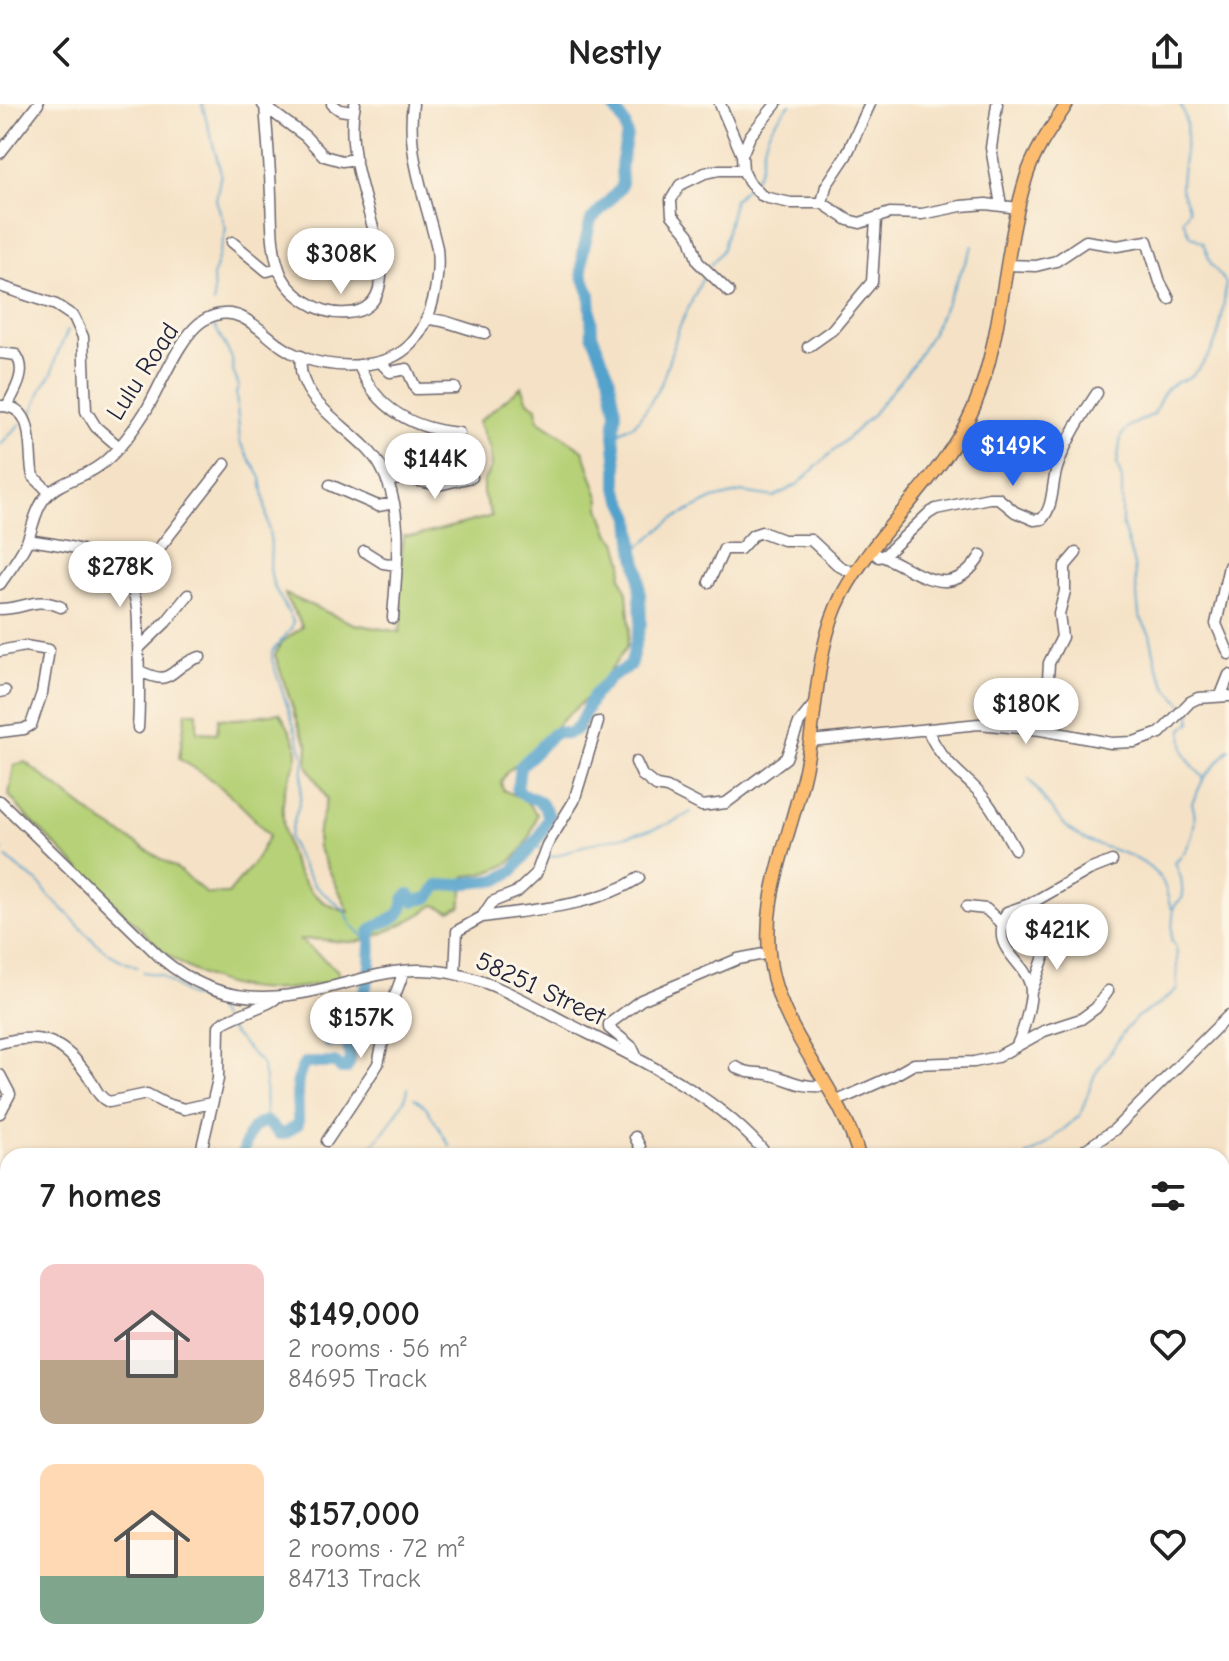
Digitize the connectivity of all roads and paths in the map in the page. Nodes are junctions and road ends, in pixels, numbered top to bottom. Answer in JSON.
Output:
{"nodes":[{"id":1,"x":38,"y":104,"type":"edge"},
{"id":2,"x":332,"y":104,"type":"edge"},
{"id":3,"x":413,"y":104,"type":"edge"},
{"id":4,"x":720,"y":104,"type":"edge"},
{"id":5,"x":776,"y":104,"type":"edge"},
{"id":6,"x":870,"y":104,"type":"edge"},
{"id":7,"x":997,"y":104,"type":"edge"},
{"id":8,"x":1067,"y":104,"type":"edge"},
{"id":9,"x":264,"y":105,"type":"edge"},
{"id":10,"x":354,"y":108,"type":"edge"},
{"id":11,"x":0,"y":153,"type":"edge"},
{"id":12,"x":742,"y":155,"type":"junction"},
{"id":13,"x":356,"y":159,"type":"junction"},
{"id":14,"x":743,"y":170,"type":"junction"},
{"id":15,"x":822,"y":203,"type":"junction"},
{"id":16,"x":1001,"y":205,"type":"junction"},
{"id":17,"x":1018,"y":208,"type":"junction"},
{"id":18,"x":876,"y":219,"type":"junction"},
{"id":19,"x":232,"y":242,"type":"dead end"},
{"id":20,"x":1008,"y":265,"type":"junction"},
{"id":21,"x":278,"y":268,"type":"junction"},
{"id":22,"x":0,"y":286,"type":"edge"},
{"id":23,"x":729,"y":292,"type":"dead end"},
{"id":24,"x":1169,"y":299,"type":"dead end"},
{"id":25,"x":426,"y":319,"type":"junction"},
{"id":26,"x":485,"y":333,"type":"dead end"},
{"id":27,"x":808,"y":347,"type":"dead end"},
{"id":28,"x":0,"y":353,"type":"edge"},
{"id":29,"x":301,"y":356,"type":"junction"},
{"id":30,"x":380,"y":362,"type":"junction"},
{"id":31,"x":359,"y":365,"type":"junction"},
{"id":32,"x":455,"y":388,"type":"dead end"},
{"id":33,"x":1097,"y":393,"type":"dead end"},
{"id":34,"x":4,"y":406,"type":"edge"},
{"id":35,"x":459,"y":433,"type":"dead end"},
{"id":36,"x":118,"y":446,"type":"junction"},
{"id":37,"x":225,"y":464,"type":"dead end"},
{"id":38,"x":472,"y":477,"type":"dead end"},
{"id":39,"x":387,"y":481,"type":"junction"},
{"id":40,"x":330,"y":485,"type":"dead end"},
{"id":41,"x":50,"y":493,"type":"junction"},
{"id":42,"x":394,"y":503,"type":"junction"},
{"id":43,"x":28,"y":540,"type":"junction"},
{"id":44,"x":364,"y":551,"type":"dead end"},
{"id":45,"x":1076,"y":553,"type":"dead end"},
{"id":46,"x":877,"y":554,"type":"junction"},
{"id":47,"x":981,"y":555,"type":"dead end"},
{"id":48,"x":397,"y":565,"type":"junction"},
{"id":49,"x":1229,"y":566,"type":"edge"},
{"id":50,"x":855,"y":574,"type":"junction"},
{"id":51,"x":128,"y":582,"type":"junction"},
{"id":52,"x":709,"y":582,"type":"dead end"},
{"id":53,"x":0,"y":584,"type":"edge"},
{"id":54,"x":188,"y":595,"type":"dead end"},
{"id":55,"x":61,"y":607,"type":"dead end"},
{"id":56,"x":0,"y":609,"type":"edge"},
{"id":57,"x":393,"y":618,"type":"dead end"},
{"id":58,"x":139,"y":648,"type":"junction"},
{"id":59,"x":0,"y":651,"type":"edge"},
{"id":60,"x":1229,"y":654,"type":"edge"},
{"id":61,"x":200,"y":657,"type":"dead end"},
{"id":62,"x":140,"y":671,"type":"junction"},
{"id":63,"x":1229,"y":675,"type":"edge"},
{"id":64,"x":1225,"y":695,"type":"edge"},
{"id":65,"x":815,"y":703,"type":"junction"},
{"id":66,"x":598,"y":722,"type":"dead end"},
{"id":67,"x":138,"y":728,"type":"dead end"},
{"id":68,"x":1041,"y":730,"type":"junction"},
{"id":69,"x":928,"y":731,"type":"junction"},
{"id":70,"x":0,"y":732,"type":"edge"},
{"id":71,"x":810,"y":741,"type":"junction"},
{"id":72,"x":636,"y":762,"type":"dead end"},
{"id":73,"x":0,"y":801,"type":"edge"},
{"id":74,"x":1015,"y":849,"type":"dead end"},
{"id":75,"x":1112,"y":861,"type":"dead end"},
{"id":76,"x":639,"y":878,"type":"dead end"},
{"id":77,"x":967,"y":907,"type":"dead end"},
{"id":78,"x":482,"y":917,"type":"junction"},
{"id":79,"x":1004,"y":926,"type":"junction"},
{"id":80,"x":1094,"y":938,"type":"dead end"},
{"id":81,"x":769,"y":953,"type":"junction"},
{"id":82,"x":404,"y":971,"type":"junction"},
{"id":83,"x":455,"y":974,"type":"junction"},
{"id":84,"x":1032,"y":990,"type":"junction"},
{"id":85,"x":1108,"y":991,"type":"dead end"},
{"id":86,"x":277,"y":998,"type":"junction"},
{"id":87,"x":1229,"y":1015,"type":"edge"},
{"id":88,"x":0,"y":1043,"type":"edge"},
{"id":89,"x":1016,"y":1047,"type":"junction"},
{"id":90,"x":637,"y":1058,"type":"junction"},
{"id":91,"x":736,"y":1067,"type":"dead end"},
{"id":92,"x":0,"y":1075,"type":"edge"},
{"id":93,"x":825,"y":1086,"type":"junction"},
{"id":94,"x":835,"y":1102,"type":"junction"},
{"id":95,"x":211,"y":1103,"type":"junction"},
{"id":96,"x":0,"y":1113,"type":"edge"},
{"id":97,"x":635,"y":1137,"type":"dead end"},
{"id":98,"x":327,"y":1141,"type":"dead end"},
{"id":99,"x":202,"y":1148,"type":"edge"},
{"id":100,"x":640,"y":1148,"type":"edge"},
{"id":101,"x":759,"y":1148,"type":"edge"},
{"id":102,"x":858,"y":1148,"type":"edge"},
{"id":103,"x":1088,"y":1148,"type":"edge"}],
"edges":[{"from":1,"to":11,"type":"street"},
{"from":2,"to":10,"type":"street"},
{"from":3,"to":25,"type":"street","name":"Lulu Road"},
{"from":4,"to":12,"type":"street"},
{"from":5,"to":12,"type":"street"},
{"from":6,"to":15,"type":"street"},
{"from":7,"to":16,"type":"street"},
{"from":8,"to":17,"type":"main road"},
{"from":9,"to":13,"type":"street"},
{"from":9,"to":21,"type":"street"},
{"from":10,"to":13,"type":"street"},
{"from":12,"to":14,"type":"street"},
{"from":13,"to":21,"type":"street"},
{"from":14,"to":15,"type":"street"},
{"from":14,"to":23,"type":"street"},
{"from":15,"to":18,"type":"street"},
{"from":16,"to":17,"type":"street"},
{"from":16,"to":18,"type":"street"},
{"from":17,"to":20,"type":"main road"},
{"from":18,"to":27,"type":"street"},
{"from":19,"to":21,"type":"street"},
{"from":20,"to":24,"type":"street"},
{"from":20,"to":46,"type":"main road"},
{"from":22,"to":36,"type":"street"},
{"from":25,"to":26,"type":"street"},
{"from":25,"to":30,"type":"street","name":"Lulu Road"},
{"from":28,"to":34,"type":"street"},
{"from":29,"to":31,"type":"street","name":"Lulu Road"},
{"from":29,"to":36,"type":"street","name":"Lulu Road"},
{"from":29,"to":39,"type":"street"},
{"from":30,"to":31,"type":"street","name":"Lulu Road"},
{"from":30,"to":32,"type":"street"},
{"from":31,"to":35,"type":"street"},
{"from":33,"to":46,"type":"street"},
{"from":34,"to":41,"type":"street"},
{"from":36,"to":41,"type":"street","name":"Lulu Road"},
{"from":37,"to":51,"type":"street"},
{"from":38,"to":39,"type":"street"},
{"from":39,"to":42,"type":"street"},
{"from":40,"to":42,"type":"street"},
{"from":41,"to":43,"type":"street"},
{"from":42,"to":48,"type":"street"},
{"from":43,"to":51,"type":"street"},
{"from":43,"to":53,"type":"street"},
{"from":44,"to":48,"type":"street"},
{"from":45,"to":68,"type":"street"},
{"from":46,"to":47,"type":"street"},
{"from":46,"to":50,"type":"main road"},
{"from":48,"to":57,"type":"street"},
{"from":49,"to":60,"type":"street"},
{"from":50,"to":52,"type":"street"},
{"from":50,"to":65,"type":"main road"},
{"from":51,"to":58,"type":"street"},
{"from":54,"to":58,"type":"street"},
{"from":55,"to":56,"type":"street"},
{"from":58,"to":62,"type":"street"},
{"from":59,"to":70,"type":"street"},
{"from":61,"to":62,"type":"street"},
{"from":62,"to":67,"type":"street"},
{"from":63,"to":64,"type":"street"},
{"from":64,"to":68,"type":"street"},
{"from":65,"to":71,"type":"main road"},
{"from":65,"to":72,"type":"street"},
{"from":66,"to":78,"type":"street"},
{"from":68,"to":69,"type":"street"},
{"from":69,"to":71,"type":"street"},
{"from":69,"to":74,"type":"street"},
{"from":71,"to":81,"type":"main road"},
{"from":73,"to":86,"type":"street","name":"58251 Street"},
{"from":75,"to":79,"type":"street"},
{"from":76,"to":78,"type":"street"},
{"from":77,"to":79,"type":"street"},
{"from":78,"to":83,"type":"street"},
{"from":79,"to":84,"type":"street"},
{"from":80,"to":84,"type":"street"},
{"from":81,"to":90,"type":"street"},
{"from":81,"to":93,"type":"main road"},
{"from":82,"to":83,"type":"street","name":"58251 Street"},
{"from":82,"to":86,"type":"street","name":"58251 Street"},
{"from":82,"to":98,"type":"street"},
{"from":83,"to":90,"type":"street","name":"58251 Street"},
{"from":84,"to":89,"type":"street"},
{"from":85,"to":89,"type":"street"},
{"from":86,"to":95,"type":"street"},
{"from":87,"to":103,"type":"street"},
{"from":88,"to":95,"type":"street"},
{"from":89,"to":94,"type":"street"},
{"from":90,"to":101,"type":"street","name":"58251 Street"},
{"from":91,"to":93,"type":"street"},
{"from":92,"to":96,"type":"street"},
{"from":93,"to":94,"type":"main road"},
{"from":94,"to":102,"type":"main road"},
{"from":95,"to":99,"type":"street"},
{"from":97,"to":100,"type":"street"}]}
